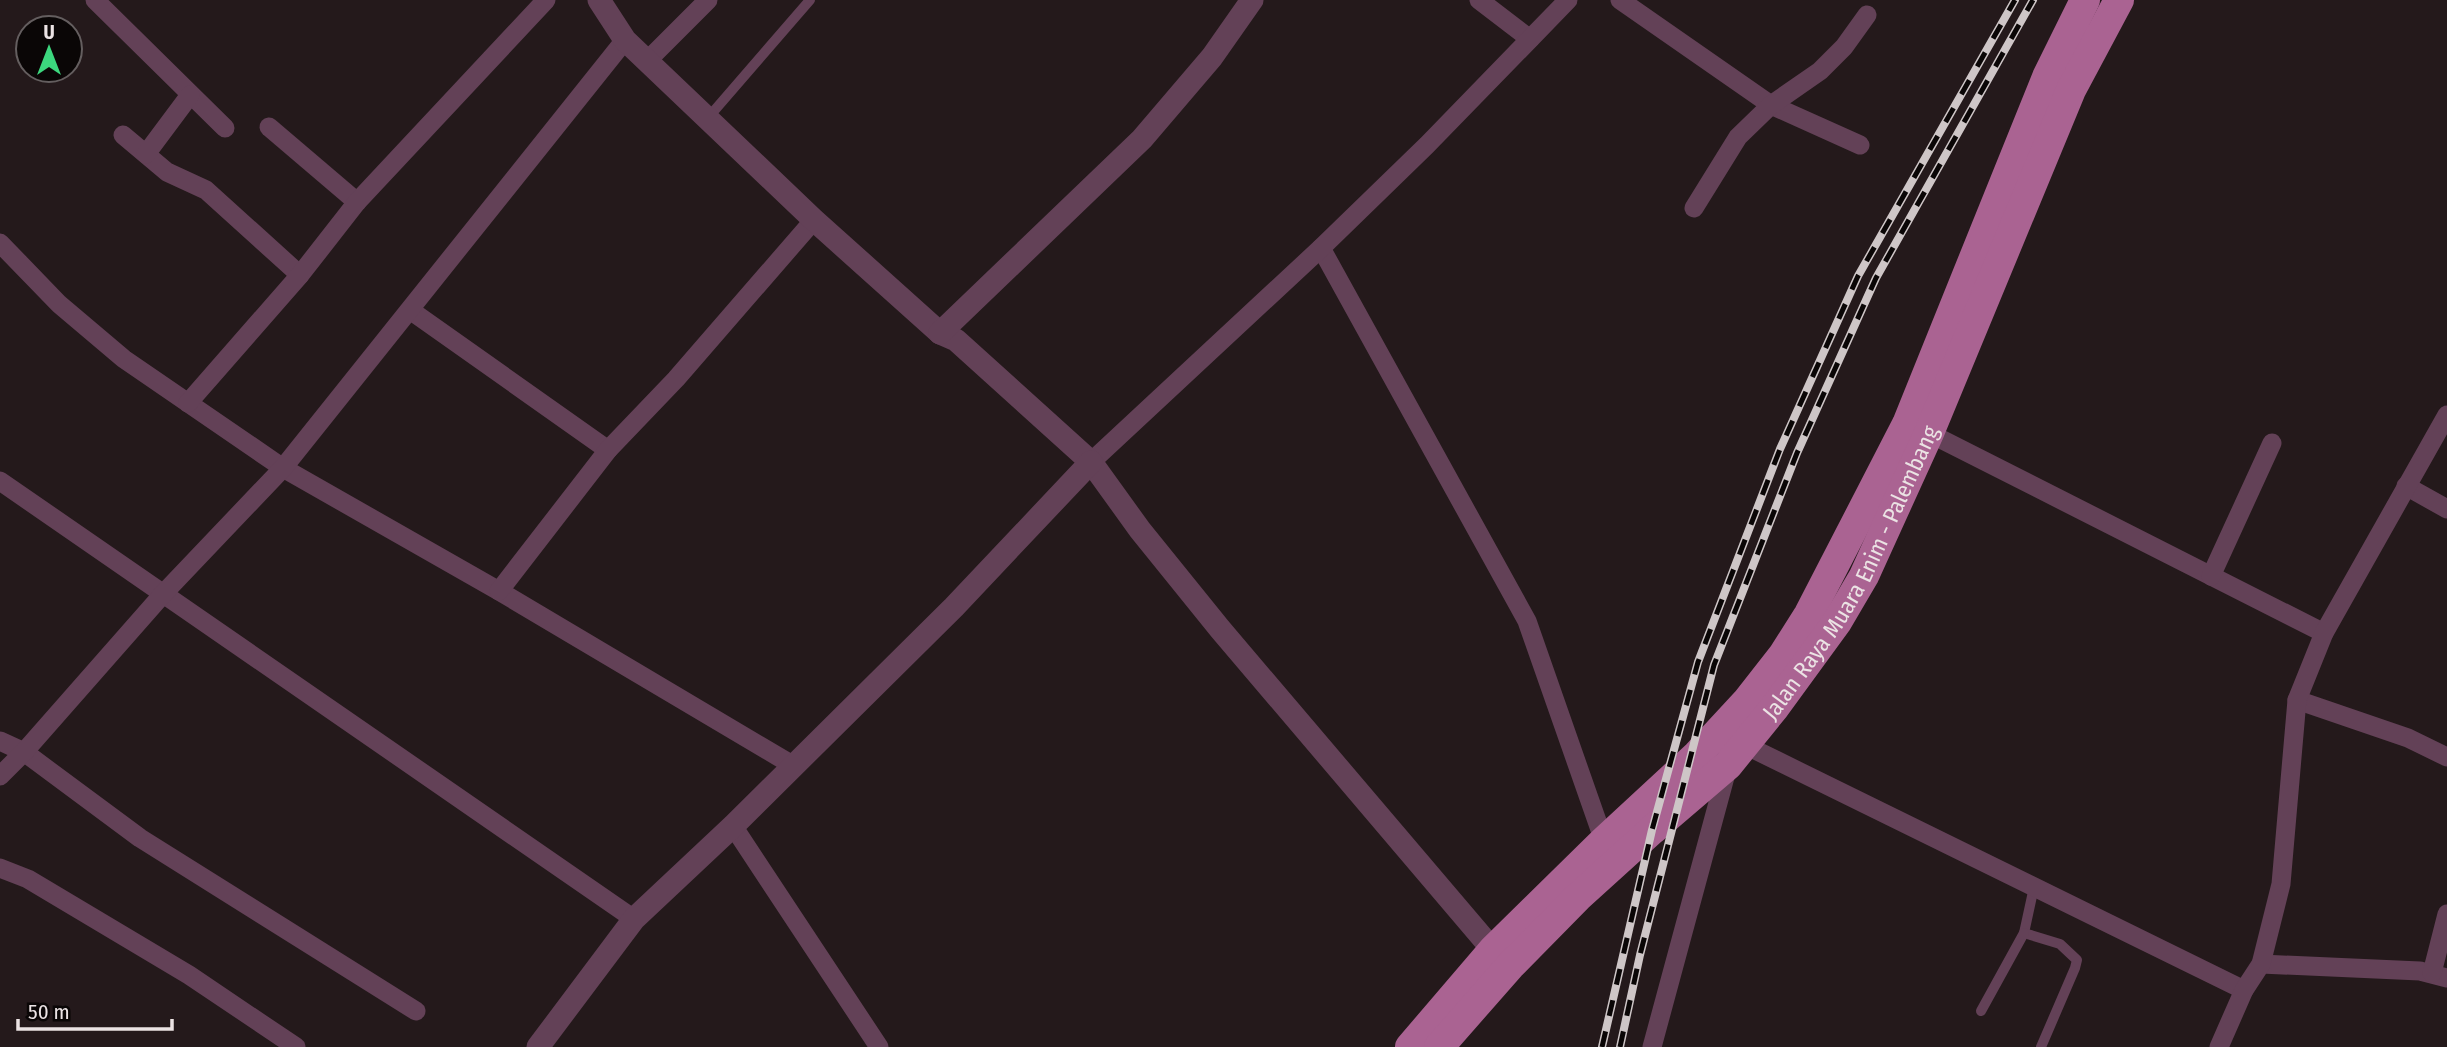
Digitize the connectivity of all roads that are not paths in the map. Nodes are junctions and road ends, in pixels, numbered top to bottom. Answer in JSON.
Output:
{"nodes":[{"id":1,"x":95,"y":0,"type":"edge"},
{"id":2,"x":546,"y":0,"type":"edge"},
{"id":3,"x":599,"y":0,"type":"edge"},
{"id":4,"x":708,"y":0,"type":"edge"},
{"id":5,"x":810,"y":0,"type":"edge"},
{"id":6,"x":1252,"y":0,"type":"edge"},
{"id":7,"x":1479,"y":0,"type":"edge"},
{"id":8,"x":1568,"y":0,"type":"edge"},
{"id":9,"x":1620,"y":0,"type":"edge"},
{"id":10,"x":2085,"y":0,"type":"edge"},
{"id":11,"x":2119,"y":0,"type":"edge"},
{"id":12,"x":1867,"y":15,"type":"dead end"},
{"id":13,"x":1530,"y":39,"type":"junction"},
{"id":14,"x":625,"y":40,"type":"junction"},
{"id":15,"x":647,"y":61,"type":"junction"},
{"id":16,"x":190,"y":95,"type":"junction"},
{"id":17,"x":1771,"y":105,"type":"junction"},
{"id":18,"x":707,"y":119,"type":"junction"},
{"id":19,"x":269,"y":127,"type":"dead end"},
{"id":20,"x":225,"y":128,"type":"dead end"},
{"id":21,"x":123,"y":135,"type":"dead end"},
{"id":22,"x":1860,"y":145,"type":"dead end"},
{"id":23,"x":146,"y":154,"type":"junction"},
{"id":24,"x":357,"y":202,"type":"junction"},
{"id":25,"x":1694,"y":208,"type":"dead end"},
{"id":26,"x":814,"y":220,"type":"junction"},
{"id":27,"x":0,"y":243,"type":"edge"},
{"id":28,"x":1321,"y":248,"type":"junction"},
{"id":29,"x":300,"y":275,"type":"junction"},
{"id":30,"x":410,"y":310,"type":"junction"},
{"id":31,"x":940,"y":333,"type":"junction"},
{"id":32,"x":188,"y":403,"type":"junction"},
{"id":33,"x":2447,"y":415,"type":"edge"},
{"id":34,"x":1918,"y":428,"type":"junction"},
{"id":35,"x":2272,"y":443,"type":"dead end"},
{"id":36,"x":608,"y":450,"type":"junction"},
{"id":37,"x":1091,"y":462,"type":"junction"},
{"id":38,"x":284,"y":468,"type":"junction"},
{"id":39,"x":0,"y":481,"type":"edge"},
{"id":40,"x":2406,"y":486,"type":"junction"},
{"id":41,"x":2447,"y":509,"type":"edge"},
{"id":42,"x":2211,"y":576,"type":"junction"},
{"id":43,"x":499,"y":591,"type":"junction"},
{"id":44,"x":163,"y":594,"type":"junction"},
{"id":45,"x":2324,"y":633,"type":"junction"},
{"id":46,"x":2297,"y":700,"type":"junction"},
{"id":47,"x":0,"y":741,"type":"edge"},
{"id":48,"x":24,"y":752,"type":"junction"},
{"id":49,"x":1737,"y":755,"type":"junction"},
{"id":50,"x":2447,"y":757,"type":"edge"},
{"id":51,"x":794,"y":766,"type":"junction"},
{"id":52,"x":0,"y":776,"type":"edge"},
{"id":53,"x":733,"y":826,"type":"junction"},
{"id":54,"x":1604,"y":841,"type":"junction"},
{"id":55,"x":0,"y":868,"type":"edge"},
{"id":56,"x":2034,"y":887,"type":"junction"},
{"id":57,"x":2447,"y":914,"type":"edge"},
{"id":58,"x":634,"y":919,"type":"junction"},
{"id":59,"x":2024,"y":933,"type":"junction"},
{"id":60,"x":1493,"y":950,"type":"junction"},
{"id":61,"x":2261,"y":964,"type":"junction"},
{"id":62,"x":2440,"y":975,"type":"edge"},
{"id":63,"x":2244,"y":990,"type":"junction"},
{"id":64,"x":416,"y":1011,"type":"dead end"},
{"id":65,"x":1981,"y":1011,"type":"dead end"},
{"id":66,"x":296,"y":1047,"type":"edge"},
{"id":67,"x":538,"y":1047,"type":"edge"},
{"id":68,"x":879,"y":1047,"type":"edge"},
{"id":69,"x":1410,"y":1047,"type":"edge"},
{"id":70,"x":1440,"y":1047,"type":"edge"},
{"id":71,"x":1652,"y":1047,"type":"edge"},
{"id":72,"x":2041,"y":1047,"type":"edge"},
{"id":73,"x":2219,"y":1047,"type":"edge"}],
"edges":[{"from":1,"to":16,"type":"street"},
{"from":2,"to":24,"type":"street"},
{"from":3,"to":14,"type":"street"},
{"from":4,"to":15,"type":"street"},
{"from":5,"to":18,"type":"lane"},
{"from":6,"to":31,"type":"street"},
{"from":7,"to":13,"type":"street"},
{"from":8,"to":13,"type":"street"},
{"from":9,"to":17,"type":"street"},
{"from":10,"to":34,"type":"main road","name":"Jalan Raya Muara Enim - Palembang"},
{"from":11,"to":34,"type":"main road","name":"Jalan Raya Muara Enim - Palembang"},
{"from":12,"to":17,"type":"street"},
{"from":13,"to":28,"type":"street"},
{"from":14,"to":15,"type":"street"},
{"from":14,"to":30,"type":"street"},
{"from":15,"to":18,"type":"street"},
{"from":16,"to":20,"type":"street"},
{"from":16,"to":23,"type":"street"},
{"from":17,"to":22,"type":"street"},
{"from":17,"to":25,"type":"street"},
{"from":18,"to":26,"type":"street"},
{"from":19,"to":24,"type":"street"},
{"from":21,"to":23,"type":"street"},
{"from":23,"to":29,"type":"street"},
{"from":24,"to":29,"type":"street"},
{"from":26,"to":31,"type":"street"},
{"from":26,"to":36,"type":"street"},
{"from":27,"to":32,"type":"street"},
{"from":28,"to":37,"type":"street"},
{"from":28,"to":54,"type":"street"},
{"from":29,"to":32,"type":"street"},
{"from":30,"to":36,"type":"street"},
{"from":30,"to":38,"type":"street"},
{"from":31,"to":37,"type":"street"},
{"from":32,"to":38,"type":"street"},
{"from":33,"to":40,"type":"street"},
{"from":34,"to":42,"type":"street"},
{"from":34,"to":49,"type":"main road","name":"Jalan Raya Muara Enim - Palembang"},
{"from":34,"to":54,"type":"main road","name":"Jalan Raya Muara Enim - Palembang"},
{"from":35,"to":42,"type":"street"},
{"from":36,"to":43,"type":"street"},
{"from":37,"to":51,"type":"street"},
{"from":37,"to":60,"type":"street"},
{"from":38,"to":43,"type":"street"},
{"from":38,"to":44,"type":"street"},
{"from":39,"to":44,"type":"street"},
{"from":40,"to":41,"type":"street"},
{"from":40,"to":45,"type":"street"},
{"from":42,"to":45,"type":"street"},
{"from":43,"to":51,"type":"street"},
{"from":44,"to":48,"type":"street"},
{"from":44,"to":58,"type":"street"},
{"from":45,"to":46,"type":"street"},
{"from":46,"to":50,"type":"street"},
{"from":46,"to":61,"type":"street"},
{"from":47,"to":48,"type":"street"},
{"from":48,"to":52,"type":"street"},
{"from":48,"to":64,"type":"street"},
{"from":49,"to":56,"type":"street"},
{"from":49,"to":70,"type":"main road","name":"Jalan Raya Muara Enim - Palembang"},
{"from":49,"to":71,"type":"street"},
{"from":51,"to":53,"type":"street"},
{"from":53,"to":58,"type":"street"},
{"from":53,"to":68,"type":"street"},
{"from":54,"to":60,"type":"main road","name":"Jalan Raya Muara Enim - Palembang"},
{"from":55,"to":66,"type":"street"},
{"from":56,"to":59,"type":"lane"},
{"from":56,"to":63,"type":"street"},
{"from":57,"to":62,"type":"street"},
{"from":58,"to":67,"type":"street"},
{"from":59,"to":65,"type":"lane"},
{"from":59,"to":72,"type":"lane"},
{"from":60,"to":69,"type":"main road","name":"Jalan Raya Muara Enim - Palembang"},
{"from":61,"to":62,"type":"street"},
{"from":61,"to":63,"type":"street"},
{"from":63,"to":73,"type":"street"}]}
